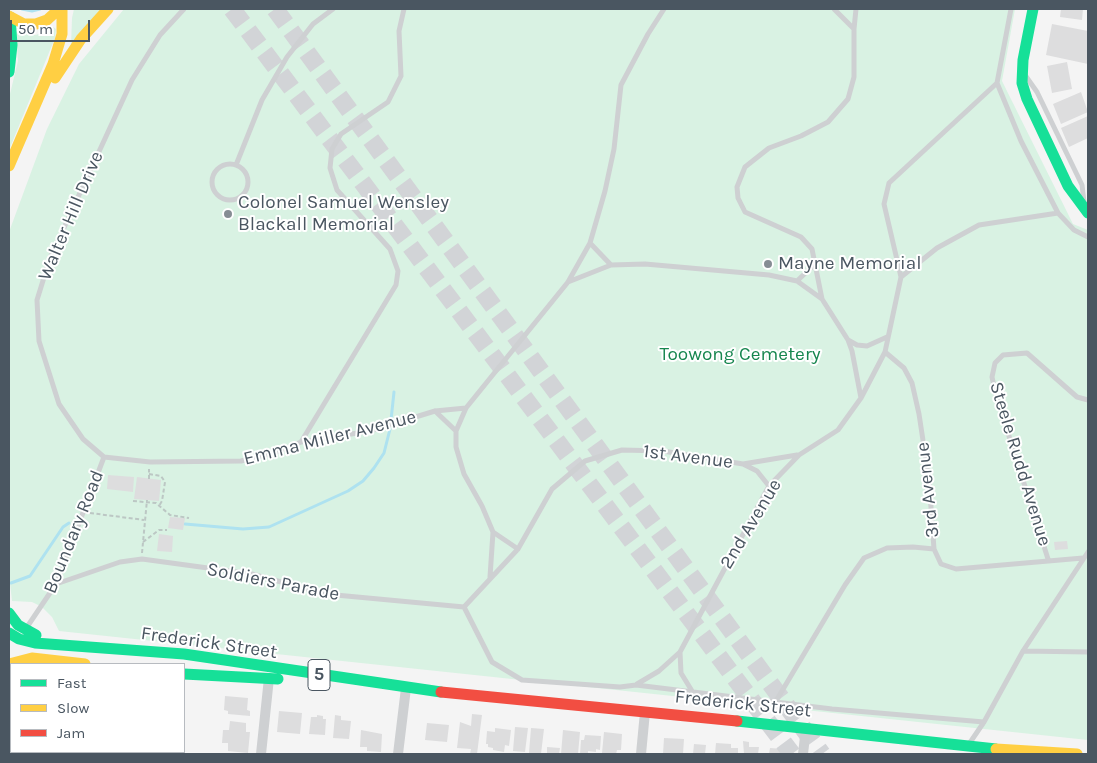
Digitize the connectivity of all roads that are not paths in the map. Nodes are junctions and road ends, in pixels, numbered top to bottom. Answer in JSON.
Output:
{"nodes":[{"id":1,"x":61,"y":9,"type":"edge"},
{"id":2,"x":108,"y":9,"type":"edge"},
{"id":3,"x":184,"y":9,"type":"edge"},
{"id":4,"x":333,"y":9,"type":"edge"},
{"id":5,"x":404,"y":9,"type":"edge"},
{"id":6,"x":664,"y":9,"type":"edge"},
{"id":7,"x":834,"y":9,"type":"edge"},
{"id":8,"x":856,"y":9,"type":"edge"},
{"id":9,"x":1011,"y":9,"type":"edge"},
{"id":10,"x":1033,"y":9,"type":"edge"},
{"id":11,"x":9,"y":16,"type":"edge"},
{"id":12,"x":854,"y":29,"type":"junction"},
{"id":13,"x":9,"y":72,"type":"edge"},
{"id":14,"x":997,"y":84,"type":"junction"},
{"id":15,"x":35,"y":105,"type":"junction"},
{"id":16,"x":236,"y":165,"type":"junction"},
{"id":17,"x":9,"y":166,"type":"edge"},
{"id":18,"x":1086,"y":211,"type":"edge"},
{"id":19,"x":1058,"y":214,"type":"junction"},
{"id":20,"x":1088,"y":237,"type":"edge"},
{"id":21,"x":590,"y":243,"type":"junction"},
{"id":22,"x":815,"y":264,"type":"junction"},
{"id":23,"x":611,"y":265,"type":"junction"},
{"id":24,"x":901,"y":277,"type":"junction"},
{"id":25,"x":797,"y":281,"type":"junction"},
{"id":26,"x":568,"y":282,"type":"junction"},
{"id":27,"x":822,"y":299,"type":"junction"},
{"id":28,"x":887,"y":337,"type":"junction"},
{"id":29,"x":848,"y":340,"type":"junction"},
{"id":30,"x":885,"y":352,"type":"junction"},
{"id":31,"x":861,"y":398,"type":"junction"},
{"id":32,"x":1088,"y":400,"type":"edge"},
{"id":33,"x":466,"y":408,"type":"junction"},
{"id":34,"x":435,"y":411,"type":"junction"},
{"id":35,"x":456,"y":430,"type":"junction"},
{"id":36,"x":301,"y":442,"type":"junction"},
{"id":37,"x":799,"y":455,"type":"junction"},
{"id":38,"x":104,"y":457,"type":"junction"},
{"id":39,"x":744,"y":464,"type":"junction"},
{"id":40,"x":769,"y":486,"type":"junction"},
{"id":41,"x":493,"y":532,"type":"junction"},
{"id":42,"x":518,"y":548,"type":"junction"},
{"id":43,"x":934,"y":549,"type":"junction"},
{"id":44,"x":1088,"y":552,"type":"edge"},
{"id":45,"x":1083,"y":558,"type":"junction"},
{"id":46,"x":1048,"y":559,"type":"junction"},
{"id":47,"x":490,"y":578,"type":"junction"},
{"id":48,"x":56,"y":584,"type":"junction"},
{"id":49,"x":464,"y":607,"type":"junction"},
{"id":50,"x":9,"y":613,"type":"edge"},
{"id":51,"x":25,"y":630,"type":"junction"},
{"id":52,"x":9,"y":633,"type":"edge"},
{"id":53,"x":75,"y":645,"type":"junction"},
{"id":54,"x":9,"y":647,"type":"edge"},
{"id":55,"x":1024,"y":651,"type":"junction"},
{"id":56,"x":680,"y":652,"type":"junction"},
{"id":57,"x":1088,"y":652,"type":"edge"},
{"id":58,"x":88,"y":660,"type":"edge"},
{"id":59,"x":13,"y":663,"type":"edge"},
{"id":60,"x":131,"y":663,"type":"edge"},
{"id":61,"x":185,"y":667,"type":"edge"},
{"id":62,"x":185,"y":674,"type":"edge"},
{"id":63,"x":269,"y":678,"type":"junction"},
{"id":64,"x":636,"y":685,"type":"junction"},
{"id":65,"x":406,"y":688,"type":"junction"},
{"id":66,"x":692,"y":691,"type":"junction"},
{"id":67,"x":776,"y":701,"type":"junction"},
{"id":68,"x":645,"y":712,"type":"junction"},
{"id":69,"x":984,"y":722,"type":"junction"},
{"id":70,"x":806,"y":728,"type":"junction"},
{"id":71,"x":967,"y":747,"type":"junction"},
{"id":72,"x":1032,"y":753,"type":"edge"},
{"id":73,"x":261,"y":754,"type":"edge"},
{"id":74,"x":398,"y":754,"type":"edge"},
{"id":75,"x":641,"y":754,"type":"edge"},
{"id":76,"x":803,"y":754,"type":"edge"},
{"id":77,"x":1077,"y":754,"type":"edge"}],
"edges":[{"from":1,"to":11,"type":"main road"},
{"from":1,"to":15,"type":"main road"},
{"from":2,"to":15,"type":"main road"},
{"from":3,"to":38,"type":"lane","name":"Walter Hill Drive"},
{"from":4,"to":16,"type":"lane"},
{"from":5,"to":36,"type":"lane"},
{"from":6,"to":21,"type":"lane"},
{"from":7,"to":12,"type":"lane"},
{"from":8,"to":12,"type":"lane"},
{"from":9,"to":14,"type":"lane"},
{"from":10,"to":18,"type":"main road"},
{"from":11,"to":13,"type":"main road"},
{"from":12,"to":22,"type":"lane"},
{"from":14,"to":19,"type":"lane"},
{"from":14,"to":24,"type":"lane"},
{"from":15,"to":17,"type":"main road"},
{"from":16,"to":16,"type":"lane"},
{"from":19,"to":20,"type":"lane"},
{"from":19,"to":24,"type":"lane"},
{"from":21,"to":23,"type":"lane"},
{"from":21,"to":26,"type":"lane"},
{"from":22,"to":25,"type":"lane"},
{"from":22,"to":27,"type":"lane"},
{"from":23,"to":25,"type":"lane"},
{"from":23,"to":26,"type":"lane"},
{"from":24,"to":28,"type":"lane","name":"2nd Avenue"},
{"from":25,"to":27,"type":"lane"},
{"from":26,"to":33,"type":"lane"},
{"from":27,"to":29,"type":"lane"},
{"from":28,"to":29,"type":"lane"},
{"from":28,"to":30,"type":"lane","name":"2nd Avenue"},
{"from":29,"to":31,"type":"lane"},
{"from":30,"to":31,"type":"lane","name":"2nd Avenue"},
{"from":30,"to":43,"type":"lane","name":"3rd Avenue"},
{"from":31,"to":37,"type":"lane","name":"2nd Avenue"},
{"from":32,"to":46,"type":"lane","name":"Steele Rudd Avenue"},
{"from":33,"to":34,"type":"lane","name":"Emma Miller Avenue"},
{"from":33,"to":35,"type":"lane"},
{"from":34,"to":35,"type":"lane"},
{"from":34,"to":36,"type":"lane","name":"Emma Miller Avenue"},
{"from":35,"to":41,"type":"lane"},
{"from":36,"to":38,"type":"lane","name":"Emma Miller Avenue"},
{"from":37,"to":39,"type":"lane"},
{"from":37,"to":40,"type":"lane","name":"2nd Avenue"},
{"from":38,"to":48,"type":"lane","name":"Boundary Road"},
{"from":39,"to":40,"type":"lane"},
{"from":39,"to":42,"type":"lane","name":"1st Avenue"},
{"from":40,"to":56,"type":"lane","name":"2nd Avenue"},
{"from":41,"to":42,"type":"lane"},
{"from":41,"to":47,"type":"lane"},
{"from":42,"to":47,"type":"lane","name":"1st Avenue"},
{"from":43,"to":46,"type":"lane"},
{"from":43,"to":67,"type":"lane","name":"3rd Avenue"},
{"from":44,"to":45,"type":"lane"},
{"from":45,"to":46,"type":"lane"},
{"from":45,"to":55,"type":"lane"},
{"from":47,"to":49,"type":"lane","name":"1st Avenue"},
{"from":48,"to":49,"type":"lane","name":"Soldiers Parade"},
{"from":48,"to":51,"type":"lane","name":"Boundary Road"},
{"from":49,"to":64,"type":"lane"},
{"from":50,"to":51,"type":"main road","number":"5"},
{"from":51,"to":53,"type":"main road","number":"5"},
{"from":52,"to":53,"type":"main road","name":"Frederick Street"},
{"from":53,"to":65,"type":"main road","name":"Frederick Street","number":"5"},
{"from":54,"to":58,"type":"main road","number":"5"},
{"from":55,"to":57,"type":"lane"},
{"from":55,"to":69,"type":"lane"},
{"from":56,"to":64,"type":"lane","name":"2nd Avenue"},
{"from":56,"to":66,"type":"lane"},
{"from":58,"to":59,"type":"main road"},
{"from":58,"to":60,"type":"main road","number":"5"},
{"from":61,"to":63,"type":"main road","number":"5"},
{"from":62,"to":63,"type":"main road","name":"Frederick Street"},
{"from":63,"to":65,"type":"main road","name":"Frederick Street","number":"5"},
{"from":63,"to":73,"type":"street"},
{"from":64,"to":66,"type":"lane"},
{"from":65,"to":68,"type":"main road","name":"Frederick Street","number":"5"},
{"from":65,"to":74,"type":"street"},
{"from":66,"to":67,"type":"lane"},
{"from":67,"to":69,"type":"lane"},
{"from":68,"to":70,"type":"main road","name":"Frederick Street","number":"5"},
{"from":68,"to":75,"type":"street"},
{"from":69,"to":71,"type":"lane"},
{"from":70,"to":71,"type":"main road","name":"Frederick Street","number":"5"},
{"from":70,"to":76,"type":"street"},
{"from":71,"to":72,"type":"main road","name":"Frederick Street","number":"5"},
{"from":72,"to":77,"type":"main road","name":"Frederick Street","number":"5"}]}
